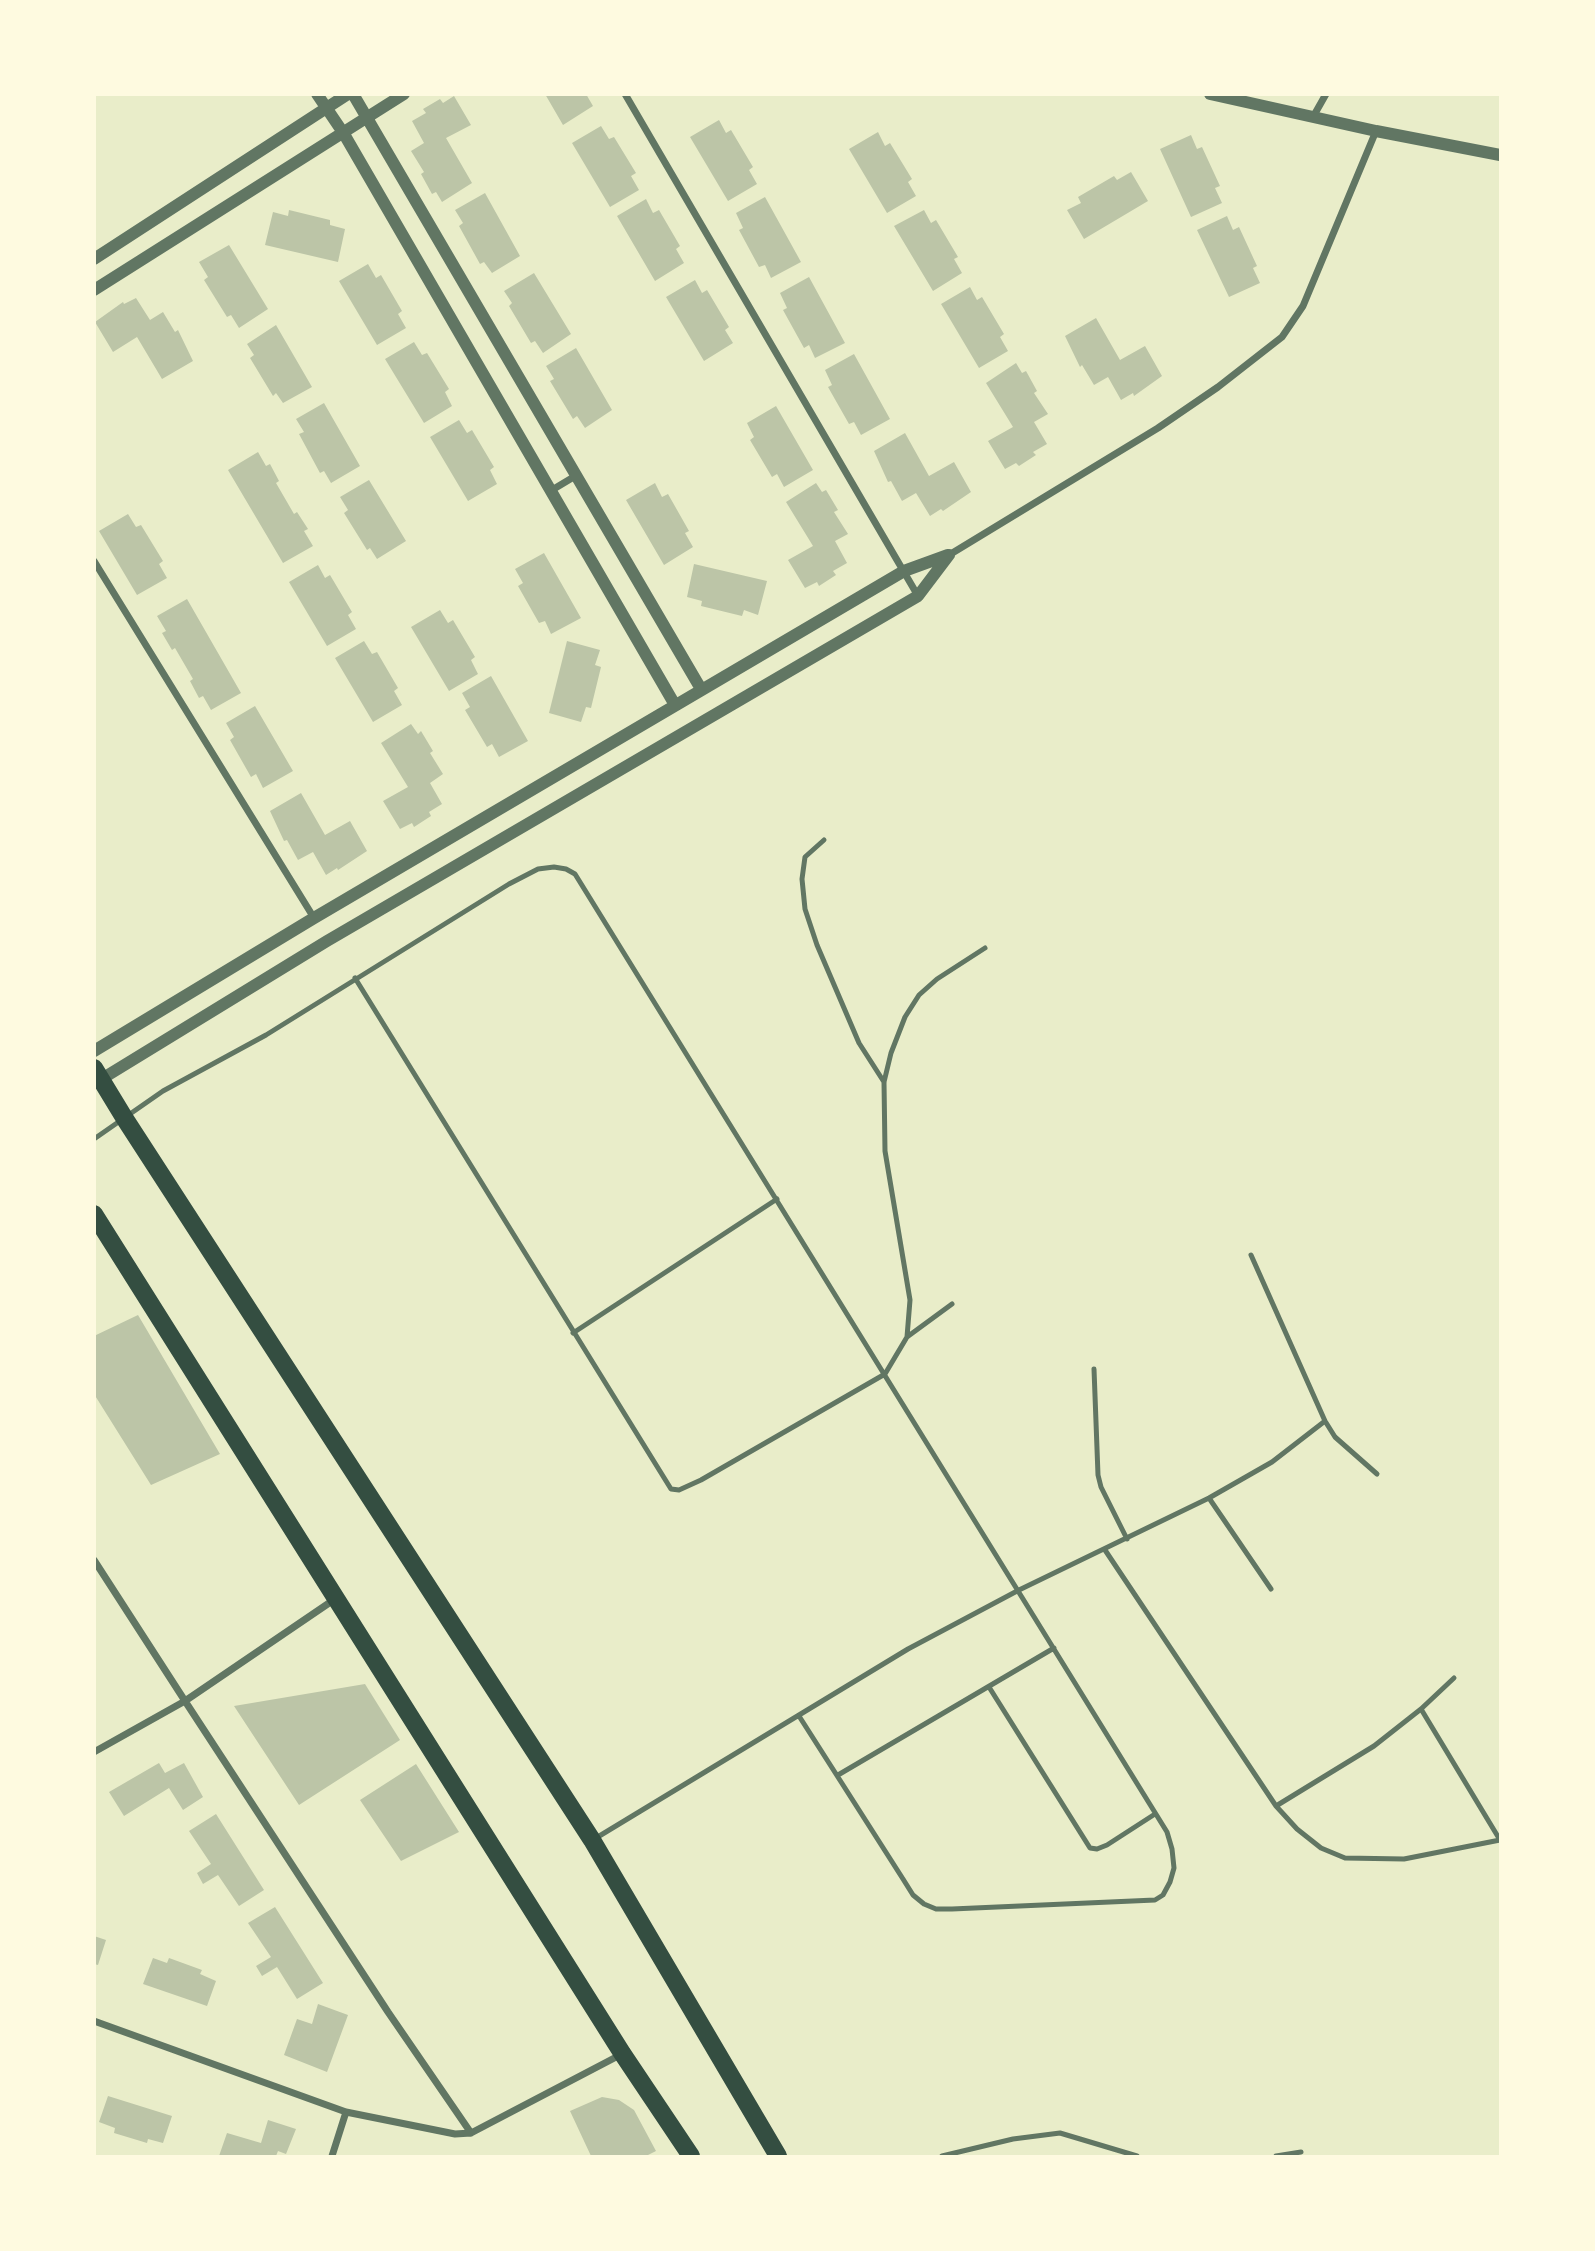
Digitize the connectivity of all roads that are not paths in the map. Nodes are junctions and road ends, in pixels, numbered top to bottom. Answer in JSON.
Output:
{"nodes":[{"id":1,"x":317,"y":94,"type":"edge"},
{"id":2,"x":350,"y":94,"type":"edge"},
{"id":3,"x":404,"y":94,"type":"edge"},
{"id":4,"x":625,"y":94,"type":"edge"},
{"id":5,"x":1210,"y":94,"type":"edge"},
{"id":6,"x":1326,"y":94,"type":"edge"},
{"id":7,"x":327,"y":108,"type":"junction"},
{"id":8,"x":1313,"y":117,"type":"junction"},
{"id":9,"x":368,"y":119,"type":"junction"},
{"id":10,"x":1376,"y":131,"type":"junction"},
{"id":11,"x":344,"y":134,"type":"junction"},
{"id":12,"x":1500,"y":155,"type":"edge"},
{"id":13,"x":94,"y":259,"type":"edge"},
{"id":14,"x":94,"y":290,"type":"edge"},
{"id":15,"x":577,"y":475,"type":"junction"},
{"id":16,"x":552,"y":490,"type":"junction"},
{"id":17,"x":949,"y":555,"type":"junction"},
{"id":18,"x":94,"y":561,"type":"edge"},
{"id":19,"x":904,"y":571,"type":"junction"},
{"id":20,"x":918,"y":596,"type":"junction"},
{"id":21,"x":701,"y":689,"type":"junction"},
{"id":22,"x":675,"y":705,"type":"junction"},
{"id":23,"x":824,"y":840,"type":"dead end"},
{"id":24,"x":314,"y":918,"type":"junction"},
{"id":25,"x":985,"y":947,"type":"dead end"},
{"id":26,"x":355,"y":978,"type":"junction"},
{"id":27,"x":94,"y":1051,"type":"edge"},
{"id":28,"x":97,"y":1077,"type":"edge"},
{"id":29,"x":884,"y":1082,"type":"junction"},
{"id":30,"x":125,"y":1119,"type":"junction"},
{"id":31,"x":94,"y":1139,"type":"edge"},
{"id":32,"x":777,"y":1199,"type":"junction"},
{"id":33,"x":94,"y":1214,"type":"edge"},
{"id":34,"x":1251,"y":1255,"type":"dead end"},
{"id":35,"x":952,"y":1304,"type":"dead end"},
{"id":36,"x":573,"y":1333,"type":"junction"},
{"id":37,"x":907,"y":1337,"type":"junction"},
{"id":38,"x":1094,"y":1368,"type":"dead end"},
{"id":39,"x":885,"y":1374,"type":"junction"},
{"id":40,"x":1325,"y":1421,"type":"junction"},
{"id":41,"x":1377,"y":1474,"type":"dead end"},
{"id":42,"x":1209,"y":1498,"type":"junction"},
{"id":43,"x":1126,"y":1539,"type":"junction"},
{"id":44,"x":1105,"y":1550,"type":"junction"},
{"id":45,"x":94,"y":1560,"type":"edge"},
{"id":46,"x":1270,"y":1589,"type":"dead end"},
{"id":47,"x":1019,"y":1590,"type":"junction"},
{"id":48,"x":336,"y":1598,"type":"junction"},
{"id":49,"x":1054,"y":1648,"type":"junction"},
{"id":50,"x":1454,"y":1678,"type":"dead end"},
{"id":51,"x":989,"y":1687,"type":"junction"},
{"id":52,"x":185,"y":1701,"type":"junction"},
{"id":53,"x":1421,"y":1709,"type":"junction"},
{"id":54,"x":799,"y":1716,"type":"junction"},
{"id":55,"x":94,"y":1752,"type":"edge"},
{"id":56,"x":838,"y":1775,"type":"junction"},
{"id":57,"x":1276,"y":1806,"type":"junction"},
{"id":58,"x":1156,"y":1814,"type":"junction"},
{"id":59,"x":592,"y":1840,"type":"junction"},
{"id":60,"x":1500,"y":1840,"type":"edge"},
{"id":61,"x":94,"y":2021,"type":"edge"},
{"id":62,"x":622,"y":2053,"type":"junction"},
{"id":63,"x":346,"y":2112,"type":"junction"},
{"id":64,"x":471,"y":2133,"type":"junction"},
{"id":65,"x":1301,"y":2152,"type":"dead end"},
{"id":66,"x":332,"y":2157,"type":"edge"},
{"id":67,"x":691,"y":2157,"type":"edge"},
{"id":68,"x":778,"y":2157,"type":"edge"},
{"id":69,"x":942,"y":2157,"type":"edge"},
{"id":70,"x":1137,"y":2157,"type":"edge"},
{"id":71,"x":1276,"y":2157,"type":"edge"}],
"edges":[{"from":1,"to":7,"type":"street"},
{"from":2,"to":7,"type":"street"},
{"from":2,"to":9,"type":"street"},
{"from":3,"to":9,"type":"street"},
{"from":4,"to":19,"type":"street"},
{"from":5,"to":8,"type":"street"},
{"from":6,"to":8,"type":"street"},
{"from":7,"to":11,"type":"street"},
{"from":7,"to":13,"type":"street"},
{"from":8,"to":10,"type":"street"},
{"from":9,"to":11,"type":"street"},
{"from":9,"to":15,"type":"street"},
{"from":10,"to":12,"type":"street"},
{"from":10,"to":17,"type":"street"},
{"from":11,"to":14,"type":"street"},
{"from":11,"to":16,"type":"street"},
{"from":15,"to":16,"type":"street"},
{"from":15,"to":21,"type":"street"},
{"from":16,"to":22,"type":"street"},
{"from":17,"to":19,"type":"street"},
{"from":17,"to":20,"type":"street"},
{"from":18,"to":24,"type":"street"},
{"from":19,"to":20,"type":"street"},
{"from":19,"to":21,"type":"street"},
{"from":20,"to":28,"type":"street"},
{"from":21,"to":22,"type":"street"},
{"from":22,"to":24,"type":"street"},
{"from":23,"to":29,"type":"lane"},
{"from":24,"to":27,"type":"street"},
{"from":25,"to":29,"type":"lane"},
{"from":26,"to":30,"type":"lane"},
{"from":26,"to":32,"type":"lane"},
{"from":26,"to":36,"type":"lane"},
{"from":28,"to":30,"type":"main road"},
{"from":29,"to":37,"type":"lane"},
{"from":30,"to":31,"type":"lane"},
{"from":30,"to":59,"type":"main road"},
{"from":32,"to":36,"type":"lane"},
{"from":32,"to":39,"type":"lane"},
{"from":33,"to":48,"type":"main road"},
{"from":34,"to":40,"type":"lane"},
{"from":35,"to":37,"type":"lane"},
{"from":36,"to":39,"type":"lane"},
{"from":37,"to":39,"type":"lane"},
{"from":38,"to":43,"type":"lane"},
{"from":39,"to":47,"type":"lane"},
{"from":40,"to":41,"type":"lane"},
{"from":40,"to":42,"type":"lane"},
{"from":42,"to":43,"type":"lane"},
{"from":42,"to":46,"type":"lane"},
{"from":43,"to":44,"type":"lane"},
{"from":44,"to":47,"type":"lane"},
{"from":44,"to":57,"type":"lane"},
{"from":45,"to":52,"type":"street"},
{"from":47,"to":49,"type":"lane"},
{"from":47,"to":54,"type":"lane"},
{"from":48,"to":52,"type":"street"},
{"from":48,"to":62,"type":"main road"},
{"from":49,"to":51,"type":"lane"},
{"from":49,"to":58,"type":"lane"},
{"from":50,"to":53,"type":"lane"},
{"from":51,"to":56,"type":"lane"},
{"from":51,"to":58,"type":"lane"},
{"from":52,"to":55,"type":"street"},
{"from":52,"to":64,"type":"street"},
{"from":53,"to":57,"type":"lane"},
{"from":53,"to":60,"type":"lane"},
{"from":54,"to":56,"type":"lane"},
{"from":54,"to":59,"type":"lane"},
{"from":56,"to":58,"type":"lane"},
{"from":57,"to":60,"type":"lane"},
{"from":59,"to":68,"type":"main road"},
{"from":61,"to":63,"type":"street"},
{"from":62,"to":64,"type":"street"},
{"from":62,"to":67,"type":"main road"},
{"from":63,"to":64,"type":"street"},
{"from":63,"to":66,"type":"street"},
{"from":65,"to":71,"type":"lane"},
{"from":69,"to":70,"type":"lane"}]}
